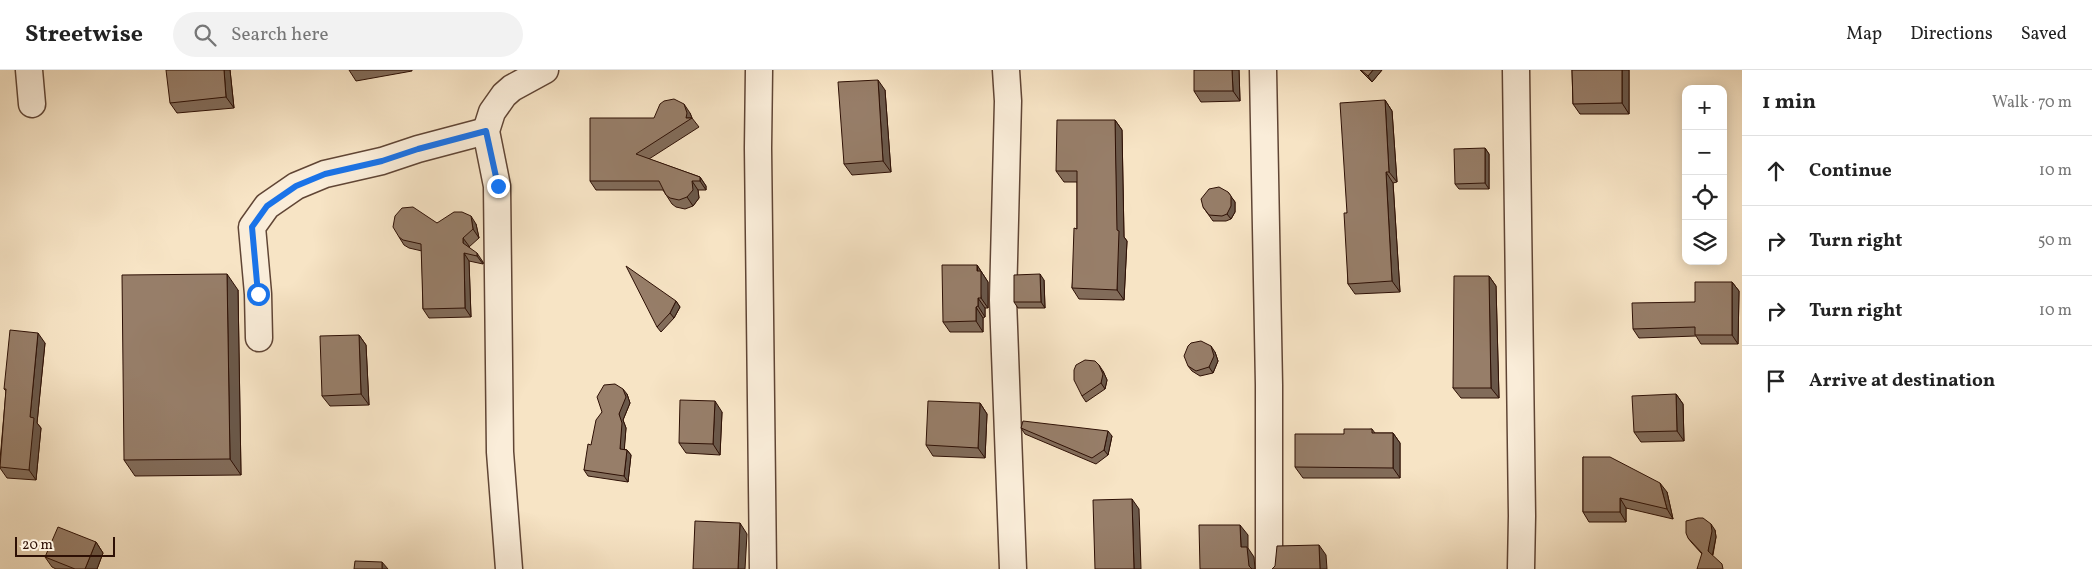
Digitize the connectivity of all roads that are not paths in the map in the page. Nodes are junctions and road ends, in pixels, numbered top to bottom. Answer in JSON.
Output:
{"nodes":[{"id":1,"x":30,"y":70,"type":"edge"},
{"id":2,"x":545,"y":70,"type":"edge"},
{"id":3,"x":759,"y":70,"type":"edge"},
{"id":4,"x":1006,"y":70,"type":"edge"},
{"id":5,"x":1263,"y":70,"type":"edge"},
{"id":6,"x":1516,"y":70,"type":"edge"},
{"id":7,"x":32,"y":104,"type":"dead end"},
{"id":8,"x":486,"y":131,"type":"junction"},
{"id":9,"x":259,"y":338,"type":"dead end"},
{"id":10,"x":509,"y":569,"type":"edge"},
{"id":11,"x":764,"y":569,"type":"edge"},
{"id":12,"x":1013,"y":569,"type":"edge"},
{"id":13,"x":1269,"y":569,"type":"edge"},
{"id":14,"x":1521,"y":569,"type":"edge"}],
"edges":[{"from":1,"to":7,"type":"street"},
{"from":2,"to":8,"type":"street"},
{"from":3,"to":11,"type":"street"},
{"from":4,"to":12,"type":"street"},
{"from":5,"to":13,"type":"street"},
{"from":6,"to":14,"type":"street"},
{"from":8,"to":9,"type":"street"},
{"from":8,"to":10,"type":"street"}]}
